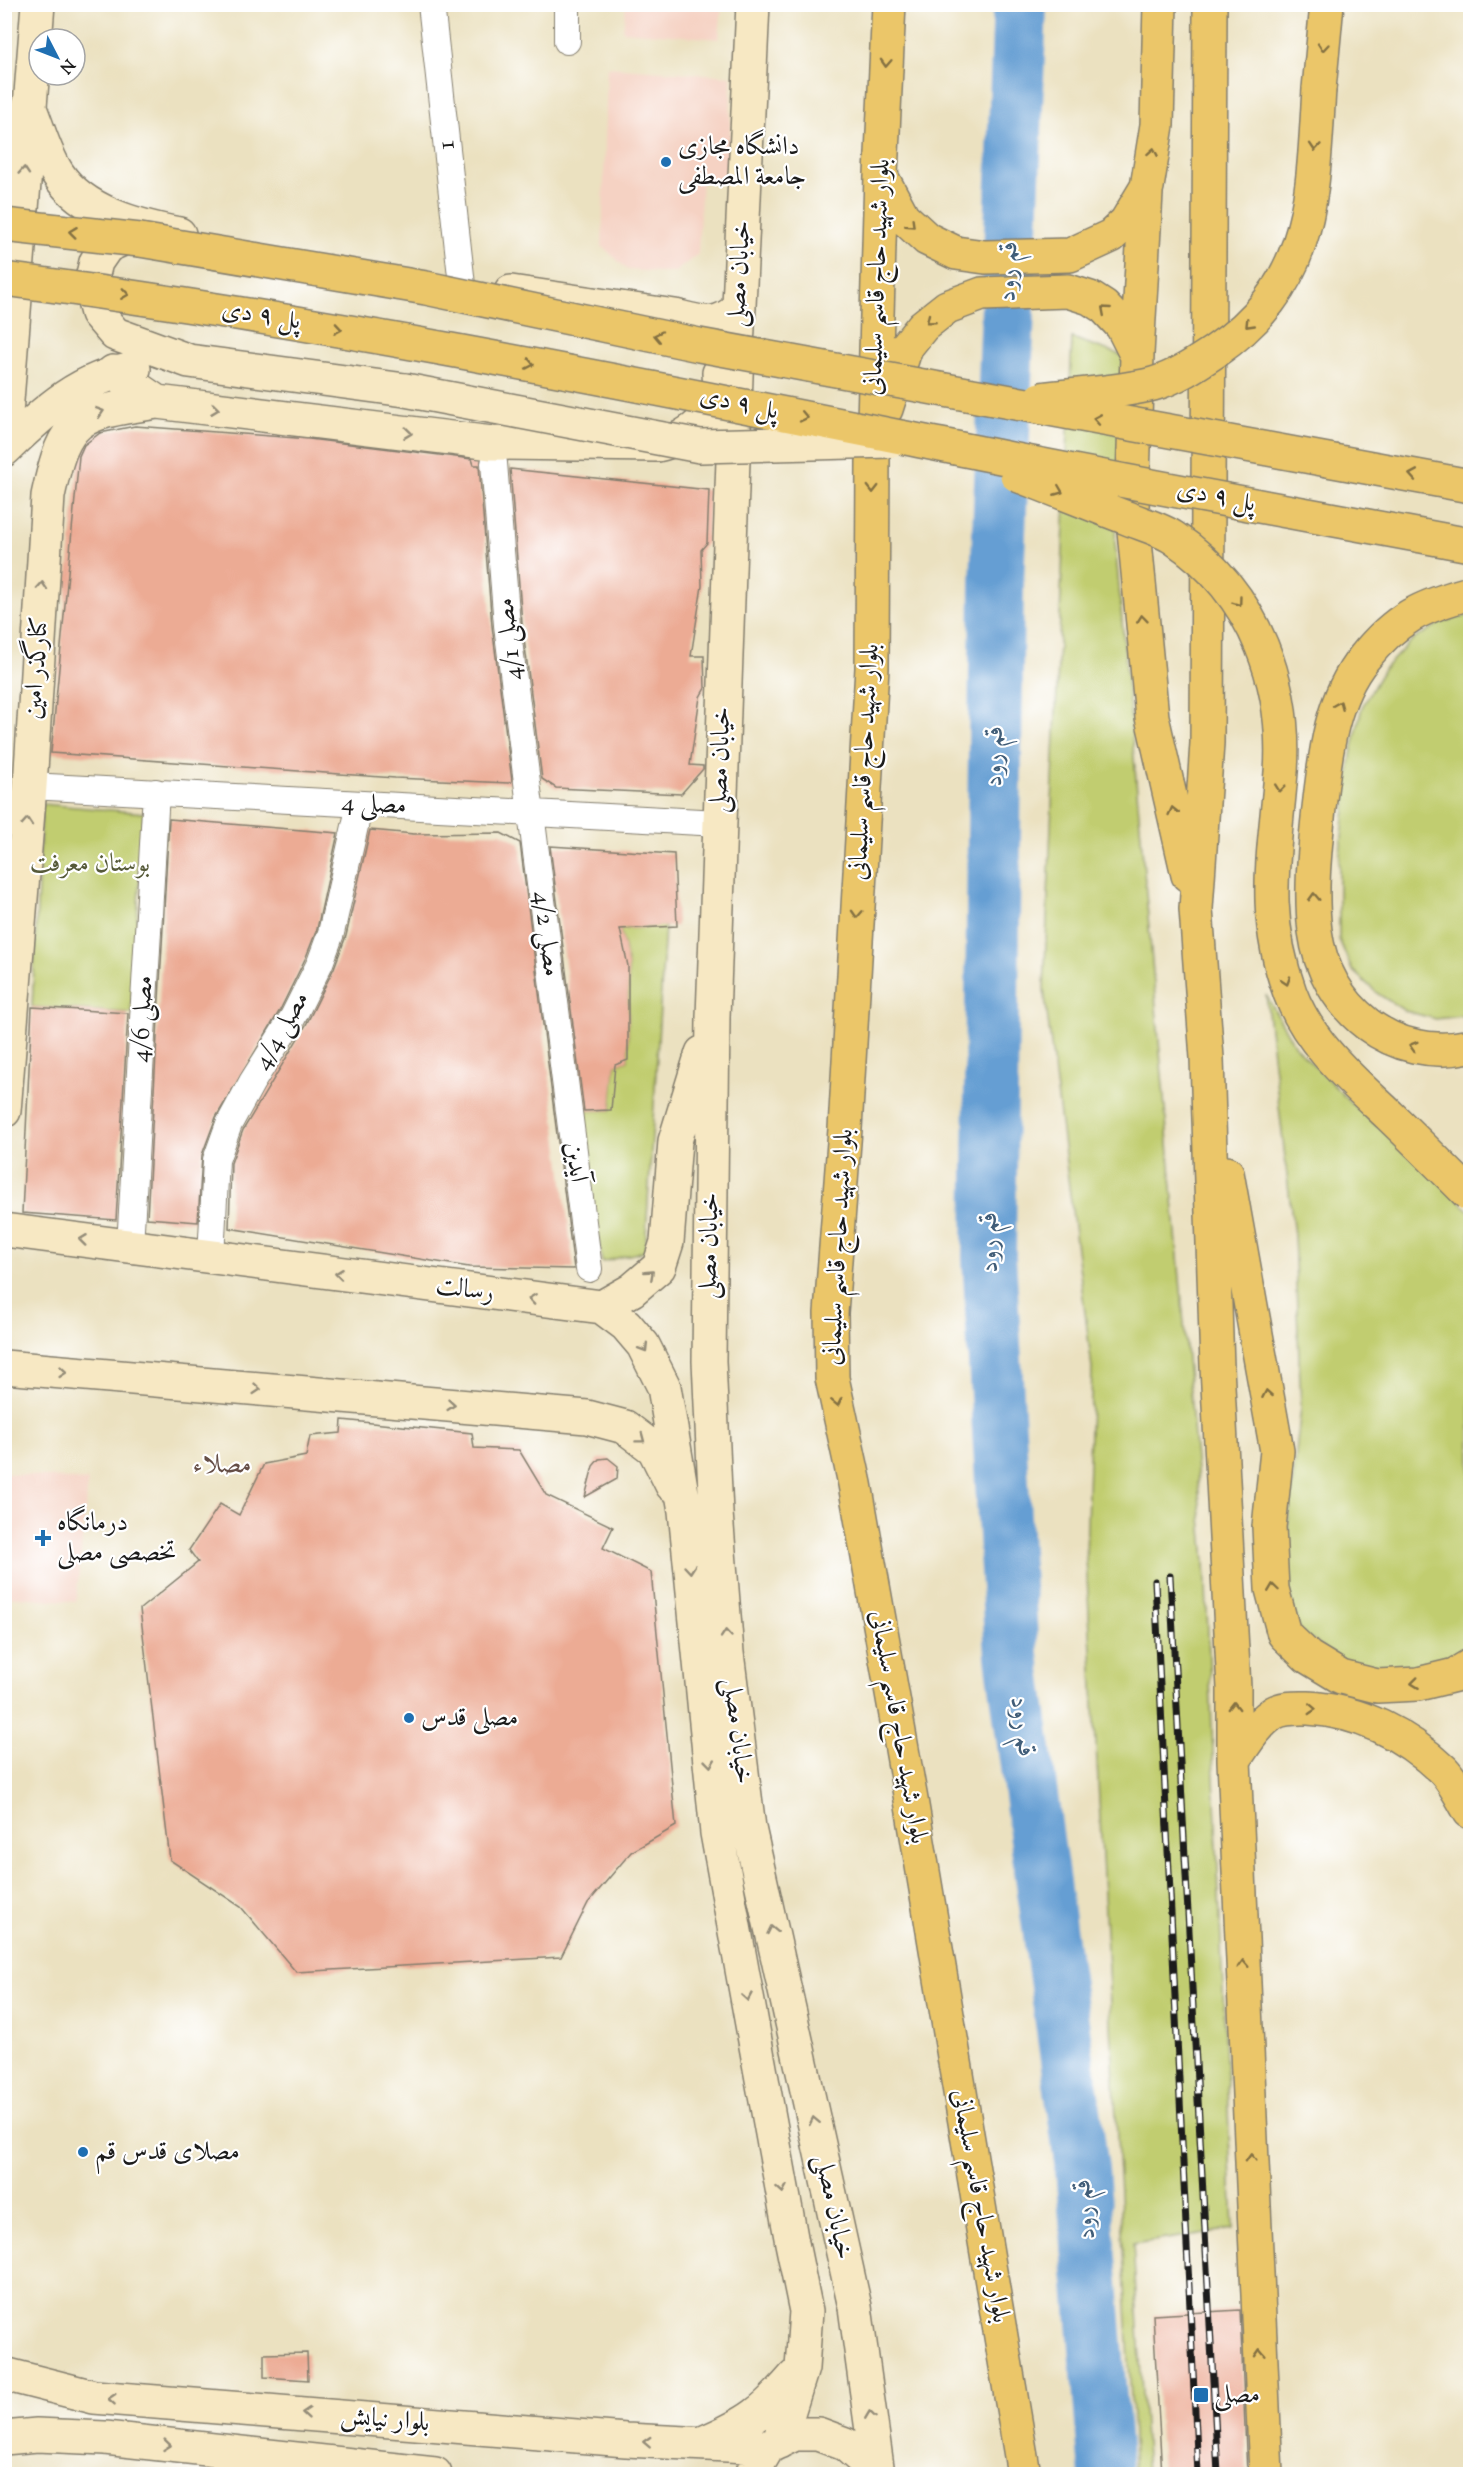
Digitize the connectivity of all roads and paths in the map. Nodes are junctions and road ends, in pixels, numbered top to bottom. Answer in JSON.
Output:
{"nodes":[{"id":1,"x":38,"y":4,"type":"edge"},
{"id":2,"x":431,"y":4,"type":"edge"},
{"id":3,"x":567,"y":4,"type":"edge"},
{"id":4,"x":753,"y":4,"type":"edge"},
{"id":5,"x":889,"y":4,"type":"edge"},
{"id":6,"x":1160,"y":4,"type":"edge"},
{"id":7,"x":1210,"y":4,"type":"edge"},
{"id":8,"x":1327,"y":4,"type":"edge"},
{"id":9,"x":567,"y":41,"type":"dead end"},
{"id":10,"x":28,"y":106,"type":"junction"},
{"id":11,"x":880,"y":175,"type":"junction"},
{"id":12,"x":1147,"y":187,"type":"junction"},
{"id":13,"x":4,"y":225,"type":"edge"},
{"id":14,"x":148,"y":228,"type":"junction"},
{"id":15,"x":4,"y":279,"type":"edge"},
{"id":16,"x":462,"y":285,"type":"junction"},
{"id":17,"x":739,"y":308,"type":"junction"},
{"id":18,"x":688,"y":319,"type":"junction"},
{"id":19,"x":737,"y":349,"type":"junction"},
{"id":20,"x":1137,"y":356,"type":"junction"},
{"id":21,"x":189,"y":361,"type":"junction"},
{"id":22,"x":112,"y":372,"type":"junction"},
{"id":23,"x":156,"y":402,"type":"junction"},
{"id":24,"x":1011,"y":403,"type":"junction"},
{"id":25,"x":4,"y":439,"type":"edge"},
{"id":26,"x":932,"y":444,"type":"junction"},
{"id":27,"x":4,"y":450,"type":"edge"},
{"id":28,"x":873,"y":456,"type":"junction"},
{"id":29,"x":494,"y":463,"type":"dead end"},
{"id":30,"x":1470,"y":486,"type":"edge"},
{"id":31,"x":1470,"y":545,"type":"edge"},
{"id":32,"x":1470,"y":593,"type":"edge"},
{"id":33,"x":30,"y":786,"type":"junction"},
{"id":34,"x":156,"y":792,"type":"junction"},
{"id":35,"x":360,"y":804,"type":"junction"},
{"id":36,"x":531,"y":814,"type":"junction"},
{"id":37,"x":718,"y":823,"type":"junction"},
{"id":38,"x":1196,"y":909,"type":"junction"},
{"id":39,"x":713,"y":1017,"type":"junction"},
{"id":40,"x":1470,"y":1046,"type":"edge"},
{"id":41,"x":561,"y":1054,"type":"joint"},
{"id":42,"x":1207,"y":1058,"type":"junction"},
{"id":43,"x":4,"y":1111,"type":"edge"},
{"id":44,"x":1470,"y":1195,"type":"edge"},
{"id":45,"x":4,"y":1230,"type":"edge"},
{"id":46,"x":130,"y":1246,"type":"junction"},
{"id":47,"x":211,"y":1257,"type":"junction"},
{"id":48,"x":590,"y":1269,"type":"dead end"},
{"id":49,"x":596,"y":1307,"type":"junction"},
{"id":50,"x":4,"y":1367,"type":"edge"},
{"id":51,"x":685,"y":1511,"type":"junction"},
{"id":52,"x":1470,"y":1666,"type":"edge"},
{"id":53,"x":1234,"y":1760,"type":"junction"},
{"id":54,"x":1470,"y":1812,"type":"edge"},
{"id":55,"x":802,"y":2368,"type":"junction"},
{"id":56,"x":4,"y":2374,"type":"edge"},
{"id":57,"x":4,"y":2438,"type":"edge"},
{"id":58,"x":774,"y":2444,"type":"junction"},
{"id":59,"x":698,"y":2445,"type":"junction"},
{"id":60,"x":316,"y":2468,"type":"edge"},
{"id":61,"x":878,"y":2474,"type":"edge"},
{"id":62,"x":435,"y":2475,"type":"edge"},
{"id":63,"x":752,"y":2475,"type":"edge"},
{"id":64,"x":1024,"y":2475,"type":"edge"},
{"id":65,"x":1266,"y":2475,"type":"edge"}],
"edges":[{"from":1,"to":10,"type":"main road"},
{"from":2,"to":16,"type":"street","name":"1"},
{"from":3,"to":9,"type":"street"},
{"from":4,"to":17,"type":"main road","name":"خیابان مصلی"},
{"from":5,"to":11,"type":"main road","name":"بلوار شهید حاج قاسم سلیمانی","one_way":true},
{"from":12,"to":6,"type":"main road","one_way":true},
{"from":7,"to":38,"type":"main road"},
{"from":8,"to":24,"type":"main road","one_way":true,"bridge":true},
{"from":10,"to":14,"type":"main road"},
{"from":25,"to":10,"type":"main road","one_way":true},
{"from":11,"to":12,"type":"main road","one_way":true},
{"from":11,"to":28,"type":"main road","name":"بلوار شهید حاج قاسم سلیمانی"},
{"from":12,"to":20,"type":"main road"},
{"from":24,"to":13,"type":"main road","name":"پل ۹ دی","one_way":true,"bridge":true},
{"from":14,"to":16,"type":"main road"},
{"from":14,"to":21,"type":"main road"},
{"from":15,"to":26,"type":"main road","name":"پل ۹ دی","one_way":true,"bridge":true},
{"from":16,"to":18,"type":"main road"},
{"from":17,"to":18,"type":"main road"},
{"from":17,"to":19,"type":"main road","name":"خیابان مصلی"},
{"from":18,"to":19,"type":"main road"},
{"from":23,"to":18,"type":"main road","one_way":true},
{"from":19,"to":37,"type":"main road","name":"خیابان مصلی"},
{"from":20,"to":28,"type":"main road","one_way":true},
{"from":38,"to":20,"type":"main road","one_way":true},
{"from":21,"to":22,"type":"main road"},
{"from":21,"to":23,"type":"main road"},
{"from":21,"to":26,"type":"main road","bridge":true},
{"from":22,"to":23,"type":"main road"},
{"from":22,"to":27,"type":"main road"},
{"from":33,"to":23,"type":"main road","name":"کنارگذر امین","one_way":true},
{"from":30,"to":24,"type":"main road","name":"پل ۹ دی","one_way":true,"bridge":true},
{"from":26,"to":31,"type":"main road","name":"پل ۹ دی","bridge":true},
{"from":26,"to":44,"type":"main road","one_way":true,"bridge":true},
{"from":28,"to":64,"type":"main road","name":"بلوار شهید حاج قاسم سلیمانی","one_way":true},
{"from":29,"to":36,"type":"street","name":"مصلی 4/1"},
{"from":40,"to":32,"type":"main road","one_way":true},
{"from":33,"to":34,"type":"street","name":"مصلی 4"},
{"from":43,"to":33,"type":"main road","name":"کنارگذر امین","one_way":true},
{"from":34,"to":35,"type":"street","name":"مصلی 4"},
{"from":34,"to":46,"type":"street","name":"مصلی 4/6"},
{"from":35,"to":36,"type":"street","name":"مصلی 4"},
{"from":35,"to":47,"type":"street","name":"مصلی 4/4"},
{"from":36,"to":37,"type":"street","name":"مصلی 4"},
{"from":36,"to":41,"type":"street","name":"مصلی 4/2"},
{"from":37,"to":39,"type":"main road","name":"خیابان مصلی"},
{"from":38,"to":42,"type":"main road"},
{"from":49,"to":39,"type":"main road","one_way":true},
{"from":61,"to":39,"type":"main road","name":"خیابان مصلی","one_way":true},
{"from":41,"to":48,"type":"street","name":"آیدین"},
{"from":52,"to":42,"type":"main road","one_way":true},
{"from":53,"to":42,"type":"main road","one_way":true},
{"from":46,"to":45,"type":"main road","name":"رسالت","one_way":true},
{"from":46,"to":47,"type":"main road","name":"رسالت"},
{"from":49,"to":47,"type":"main road","name":"رسالت","one_way":true},
{"from":49,"to":51,"type":"main road","name":"خیابان مصلی","one_way":true},
{"from":50,"to":51,"type":"main road","one_way":true},
{"from":51,"to":55,"type":"main road","name":"خیابان مصلی","one_way":true},
{"from":53,"to":54,"type":"main road","one_way":true},
{"from":65,"to":53,"type":"main road","one_way":true},
{"from":55,"to":58,"type":"main road","name":"خیابان مصلی"},
{"from":55,"to":59,"type":"main road"},
{"from":59,"to":56,"type":"main road","name":"بلوار نیایش","one_way":true},
{"from":57,"to":60,"type":"main road","name":"بلوار نیایش","one_way":true},
{"from":58,"to":59,"type":"main road","name":"بلوار نیایش"},
{"from":58,"to":61,"type":"main road","name":"بلوار نیایش"},
{"from":58,"to":63,"type":"main road","name":"خیابان مصلی"},
{"from":60,"to":62,"type":"main road","name":"بلوار نیایش"}]}
